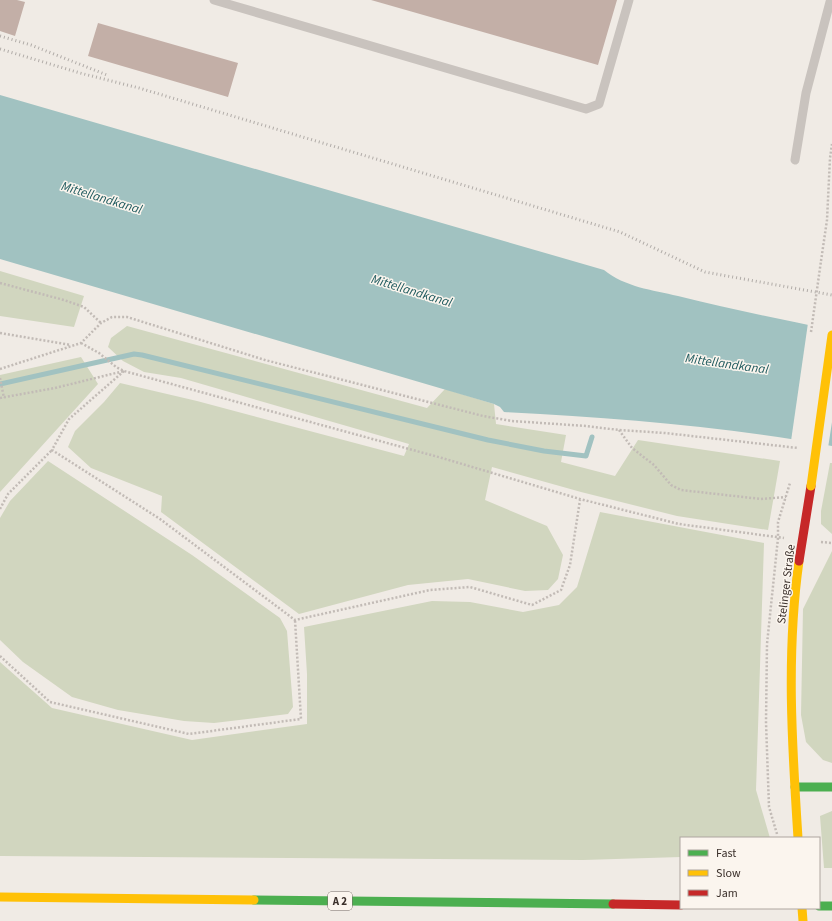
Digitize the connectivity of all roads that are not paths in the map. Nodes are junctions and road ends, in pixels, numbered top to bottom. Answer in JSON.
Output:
{"nodes":[{"id":1,"x":214,"y":0,"type":"edge"},
{"id":2,"x":629,"y":0,"type":"edge"},
{"id":3,"x":828,"y":1,"type":"edge"},
{"id":4,"x":795,"y":160,"type":"dead end"},
{"id":5,"x":832,"y":335,"type":"edge"},
{"id":6,"x":795,"y":787,"type":"junction"},
{"id":7,"x":832,"y":787,"type":"edge"},
{"id":8,"x":798,"y":837,"type":"edge"},
{"id":9,"x":0,"y":897,"type":"edge"},
{"id":10,"x":680,"y":904,"type":"edge"},
{"id":11,"x":820,"y":906,"type":"edge"},
{"id":12,"x":832,"y":906,"type":"edge"},
{"id":13,"x":802,"y":909,"type":"edge"},
{"id":14,"x":803,"y":921,"type":"edge"}],
"edges":[{"from":1,"to":2,"type":"lane"},
{"from":3,"to":4,"type":"lane"},
{"from":5,"to":6,"type":"main road","name":"Stelinger Straße","bridge":true},
{"from":6,"to":7,"type":"main road"},
{"from":6,"to":8,"type":"main road","name":"Stelinger Straße"},
{"from":9,"to":10,"type":"main road","number":"A 2"},
{"from":11,"to":12,"type":"main road"},
{"from":13,"to":14,"type":"main road"}]}
